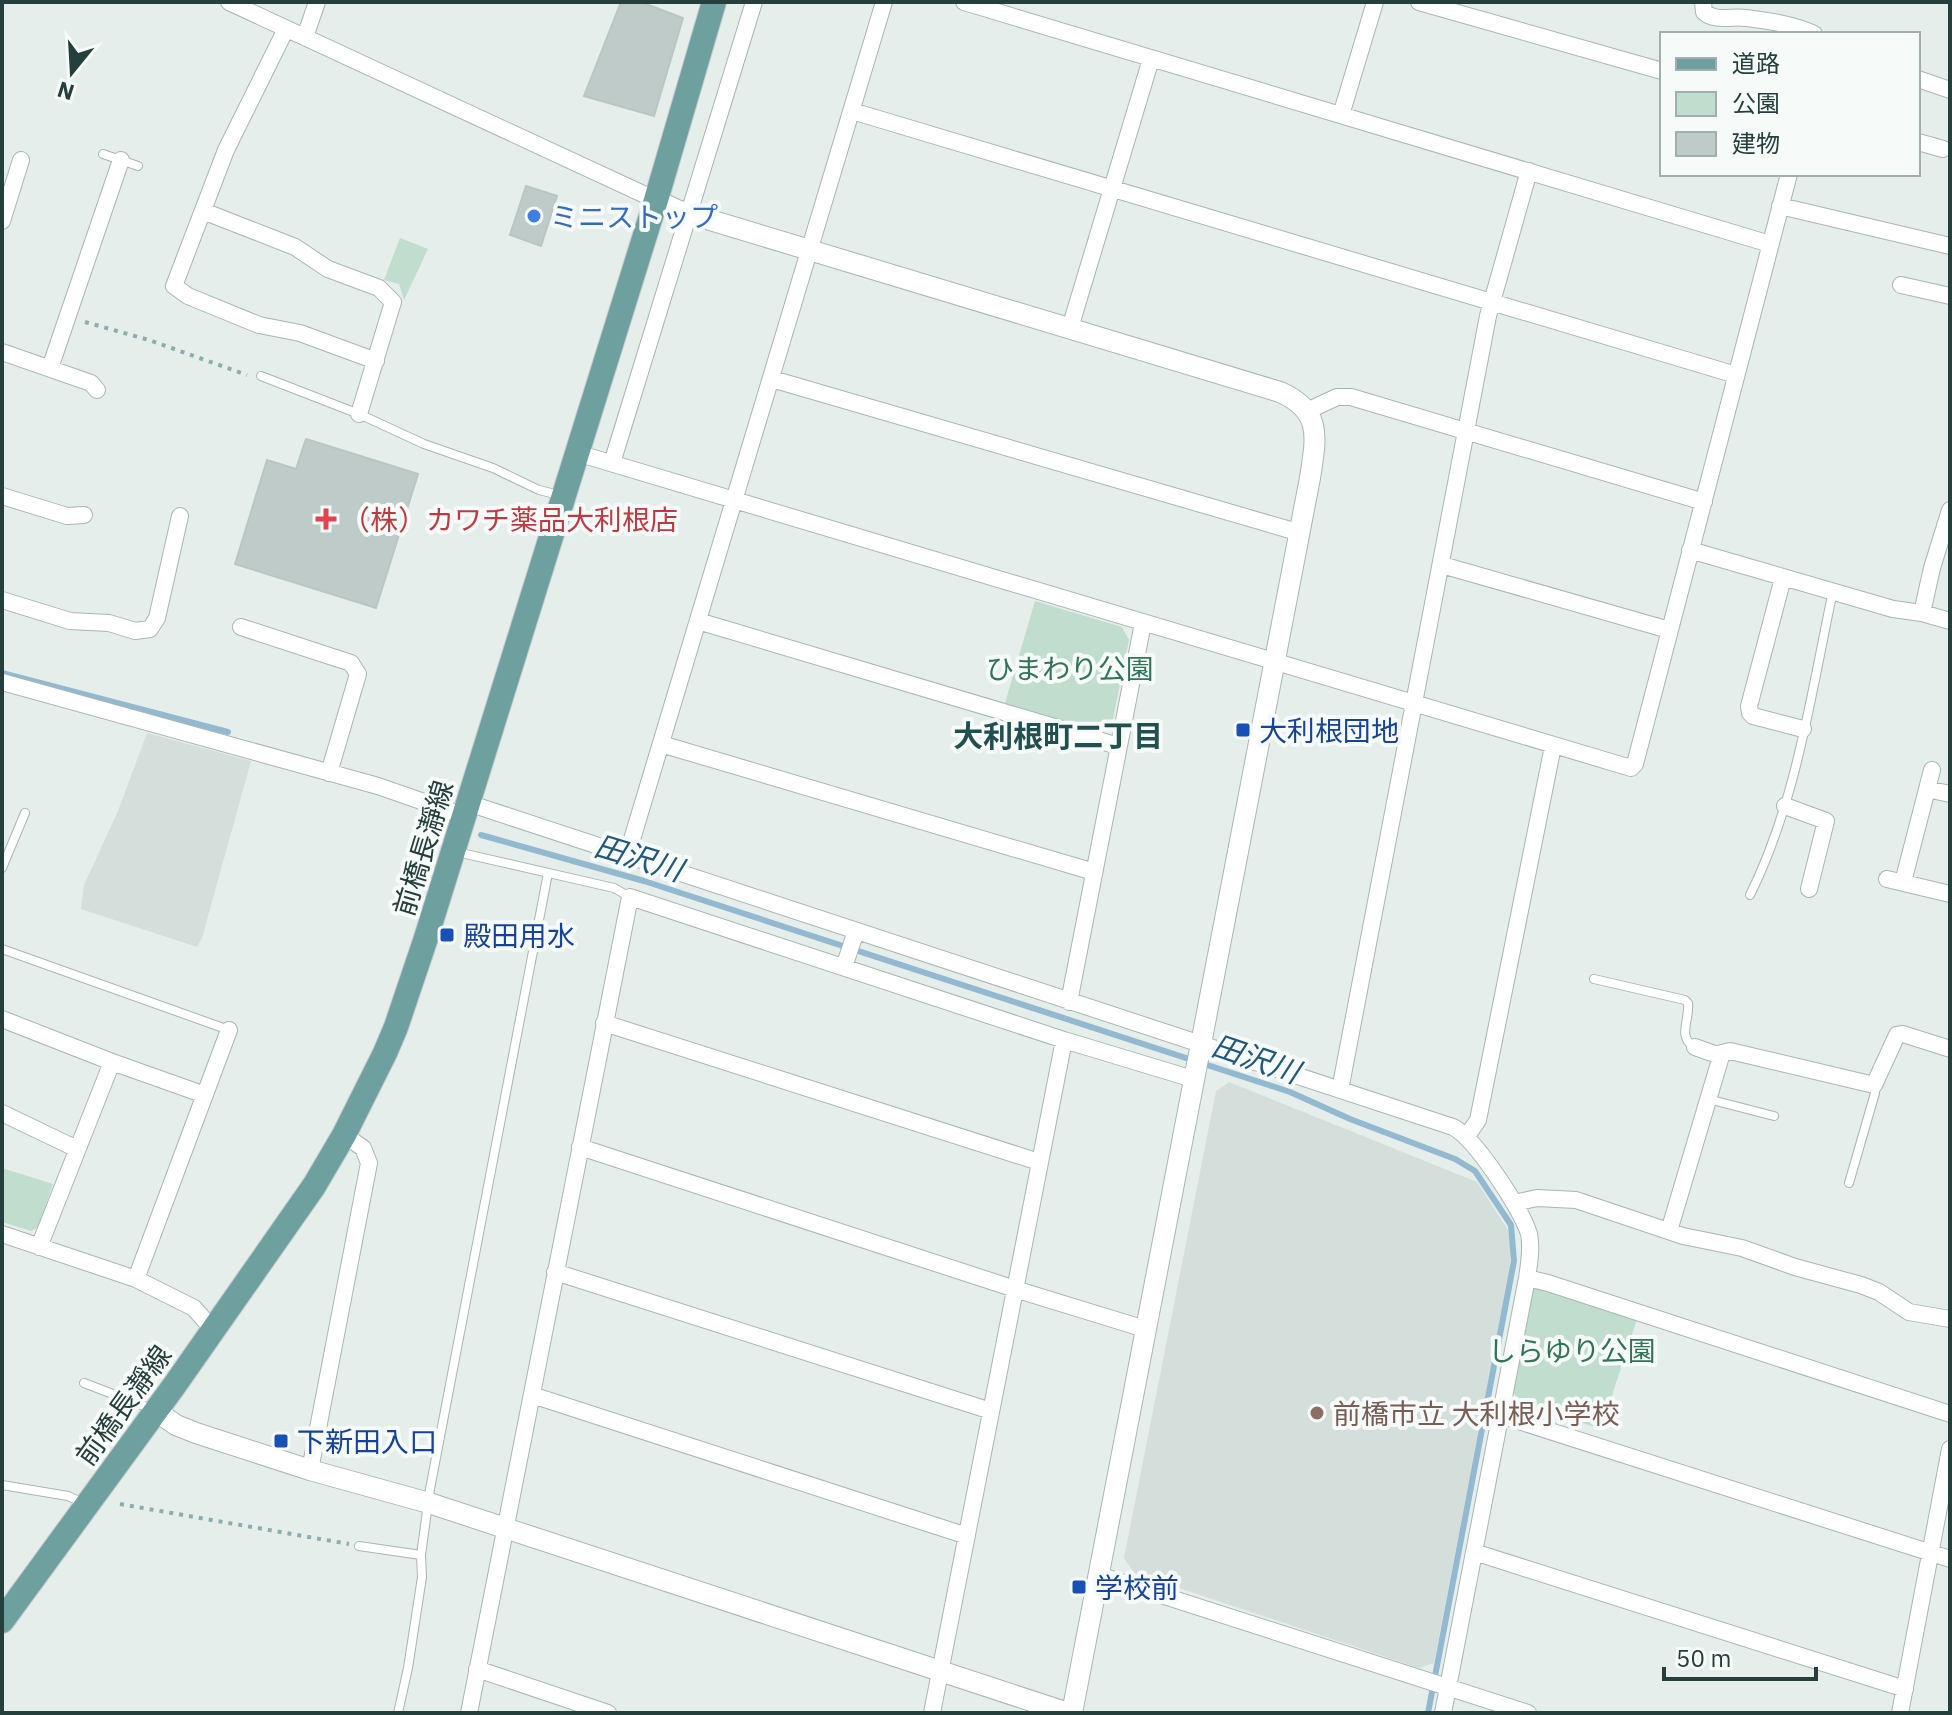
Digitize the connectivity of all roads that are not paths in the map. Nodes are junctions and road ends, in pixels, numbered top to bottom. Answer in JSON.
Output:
{"nodes":[{"id":1,"x":229,"y":2,"type":"edge"},
{"id":2,"x":317,"y":2,"type":"edge"},
{"id":3,"x":714,"y":2,"type":"edge"},
{"id":4,"x":754,"y":2,"type":"edge"},
{"id":5,"x":884,"y":2,"type":"edge"},
{"id":6,"x":964,"y":2,"type":"edge"},
{"id":7,"x":1375,"y":2,"type":"edge"},
{"id":8,"x":1419,"y":2,"type":"edge"},
{"id":9,"x":1703,"y":2,"type":"edge"},
{"id":10,"x":286,"y":29,"type":"junction"},
{"id":11,"x":1808,"y":32,"type":"edge"},
{"id":12,"x":305,"y":37,"type":"junction"},
{"id":13,"x":1151,"y":59,"type":"junction"},
{"id":14,"x":1660,"y":70,"type":"edge"},
{"id":15,"x":1920,"y":80,"type":"edge"},
{"id":16,"x":1950,"y":90,"type":"edge"},
{"id":17,"x":852,"y":111,"type":"junction"},
{"id":18,"x":1341,"y":115,"type":"junction"},
{"id":19,"x":1920,"y":143,"type":"edge"},
{"id":20,"x":1943,"y":149,"type":"dead end"},
{"id":21,"x":103,"y":154,"type":"dead end"},
{"id":22,"x":21,"y":160,"type":"dead end"},
{"id":23,"x":121,"y":160,"type":"junction"},
{"id":24,"x":138,"y":166,"type":"dead end"},
{"id":25,"x":1529,"y":171,"type":"junction"},
{"id":26,"x":1788,"y":176,"type":"edge"},
{"id":27,"x":1112,"y":188,"type":"junction"},
{"id":28,"x":656,"y":200,"type":"junction"},
{"id":29,"x":1780,"y":206,"type":"junction"},
{"id":30,"x":203,"y":211,"type":"junction"},
{"id":31,"x":688,"y":213,"type":"junction"},
{"id":32,"x":2,"y":221,"type":"edge"},
{"id":33,"x":1770,"y":244,"type":"junction"},
{"id":34,"x":1950,"y":246,"type":"edge"},
{"id":35,"x":809,"y":250,"type":"junction"},
{"id":36,"x":1901,"y":285,"type":"dead end"},
{"id":37,"x":1950,"y":296,"type":"edge"},
{"id":38,"x":1491,"y":301,"type":"junction"},
{"id":39,"x":1070,"y":328,"type":"junction"},
{"id":40,"x":2,"y":352,"type":"edge"},
{"id":41,"x":376,"y":361,"type":"junction"},
{"id":42,"x":50,"y":368,"type":"junction"},
{"id":43,"x":1736,"y":375,"type":"junction"},
{"id":44,"x":261,"y":376,"type":"road end"},
{"id":45,"x":772,"y":379,"type":"junction"},
{"id":46,"x":97,"y":390,"type":"dead end"},
{"id":47,"x":1307,"y":411,"type":"junction"},
{"id":48,"x":359,"y":414,"type":"junction"},
{"id":49,"x":1466,"y":430,"type":"junction"},
{"id":50,"x":577,"y":453,"type":"junction"},
{"id":51,"x":612,"y":463,"type":"junction"},
{"id":52,"x":2,"y":496,"type":"edge"},
{"id":53,"x":564,"y":497,"type":"junction"},
{"id":54,"x":733,"y":499,"type":"junction"},
{"id":55,"x":1704,"y":502,"type":"junction"},
{"id":56,"x":1950,"y":510,"type":"edge"},
{"id":57,"x":84,"y":515,"type":"dead end"},
{"id":58,"x":180,"y":516,"type":"dead end"},
{"id":59,"x":1297,"y":532,"type":"junction"},
{"id":60,"x":1690,"y":550,"type":"junction"},
{"id":61,"x":1442,"y":565,"type":"junction"},
{"id":62,"x":1783,"y":578,"type":"junction"},
{"id":63,"x":1833,"y":590,"type":"junction"},
{"id":64,"x":2,"y":600,"type":"edge"},
{"id":65,"x":1922,"y":613,"type":"junction"},
{"id":66,"x":698,"y":621,"type":"junction"},
{"id":67,"x":1950,"y":621,"type":"edge"},
{"id":68,"x":1143,"y":623,"type":"junction"},
{"id":69,"x":241,"y":627,"type":"dead end"},
{"id":70,"x":1669,"y":630,"type":"junction"},
{"id":71,"x":1274,"y":662,"type":"junction"},
{"id":72,"x":2,"y":682,"type":"edge"},
{"id":73,"x":1414,"y":704,"type":"junction"},
{"id":74,"x":1803,"y":729,"type":"junction"},
{"id":75,"x":661,"y":744,"type":"junction"},
{"id":76,"x":1118,"y":746,"type":"junction"},
{"id":77,"x":1553,"y":746,"type":"junction"},
{"id":78,"x":1932,"y":770,"type":"dead end"},
{"id":79,"x":329,"y":773,"type":"junction"},
{"id":80,"x":1927,"y":789,"type":"junction"},
{"id":81,"x":1950,"y":794,"type":"edge"},
{"id":82,"x":1785,"y":806,"type":"junction"},
{"id":83,"x":466,"y":810,"type":"junction"},
{"id":84,"x":25,"y":813,"type":"dead end"},
{"id":85,"x":453,"y":851,"type":"junction"},
{"id":86,"x":627,"y":856,"type":"junction"},
{"id":87,"x":2,"y":868,"type":"edge"},
{"id":88,"x":1094,"y":872,"type":"junction"},
{"id":89,"x":548,"y":873,"type":"junction"},
{"id":90,"x":1809,"y":889,"type":"dead end"},
{"id":91,"x":1950,"y":894,"type":"edge"},
{"id":92,"x":1750,"y":895,"type":"dead end"},
{"id":93,"x":630,"y":897,"type":"junction"},
{"id":94,"x":856,"y":931,"type":"junction"},
{"id":95,"x":2,"y":949,"type":"edge"},
{"id":96,"x":844,"y":967,"type":"junction"},
{"id":97,"x":1594,"y":979,"type":"dead end"},
{"id":98,"x":1069,"y":1002,"type":"junction"},
{"id":99,"x":2,"y":1019,"type":"edge"},
{"id":100,"x":604,"y":1023,"type":"junction"},
{"id":101,"x":229,"y":1030,"type":"joint"},
{"id":102,"x":1064,"y":1040,"type":"junction"},
{"id":103,"x":1200,"y":1045,"type":"junction"},
{"id":104,"x":1695,"y":1047,"type":"joint"},
{"id":105,"x":1950,"y":1049,"type":"edge"},
{"id":106,"x":1720,"y":1056,"type":"junction"},
{"id":107,"x":112,"y":1062,"type":"junction"},
{"id":108,"x":1193,"y":1079,"type":"junction"},
{"id":109,"x":1874,"y":1085,"type":"junction"},
{"id":110,"x":1340,"y":1090,"type":"junction"},
{"id":111,"x":205,"y":1095,"type":"junction"},
{"id":112,"x":1708,"y":1099,"type":"junction"},
{"id":113,"x":2,"y":1113,"type":"edge"},
{"id":114,"x":1774,"y":1116,"type":"dead end"},
{"id":115,"x":344,"y":1135,"type":"junction"},
{"id":116,"x":1467,"y":1136,"type":"junction"},
{"id":117,"x":580,"y":1147,"type":"junction"},
{"id":118,"x":77,"y":1149,"type":"junction"},
{"id":119,"x":1039,"y":1162,"type":"junction"},
{"id":120,"x":1849,"y":1183,"type":"dead end"},
{"id":121,"x":1514,"y":1203,"type":"junction"},
{"id":122,"x":1669,"y":1231,"type":"junction"},
{"id":123,"x":2,"y":1234,"type":"edge"},
{"id":124,"x":39,"y":1247,"type":"junction"},
{"id":125,"x":555,"y":1272,"type":"junction"},
{"id":126,"x":1527,"y":1278,"type":"junction"},
{"id":127,"x":136,"y":1279,"type":"junction"},
{"id":128,"x":1015,"y":1289,"type":"junction"},
{"id":129,"x":1950,"y":1319,"type":"edge"},
{"id":130,"x":1145,"y":1329,"type":"junction"},
{"id":131,"x":214,"y":1331,"type":"junction"},
{"id":132,"x":84,"y":1383,"type":"dead end"},
{"id":133,"x":532,"y":1395,"type":"junction"},
{"id":134,"x":156,"y":1411,"type":"junction"},
{"id":135,"x":991,"y":1411,"type":"junction"},
{"id":136,"x":1950,"y":1414,"type":"edge"},
{"id":137,"x":1500,"y":1415,"type":"junction"},
{"id":138,"x":1950,"y":1449,"type":"edge"},
{"id":139,"x":310,"y":1470,"type":"junction"},
{"id":140,"x":2,"y":1485,"type":"edge"},
{"id":141,"x":429,"y":1503,"type":"junction"},
{"id":142,"x":87,"y":1504,"type":"junction"},
{"id":143,"x":506,"y":1529,"type":"junction"},
{"id":144,"x":967,"y":1536,"type":"junction"},
{"id":145,"x":359,"y":1546,"type":"road end"},
{"id":146,"x":1474,"y":1552,"type":"junction"},
{"id":147,"x":1930,"y":1553,"type":"junction"},
{"id":148,"x":421,"y":1555,"type":"junction"},
{"id":149,"x":1950,"y":1559,"type":"edge"},
{"id":150,"x":1099,"y":1575,"type":"junction"},
{"id":151,"x":2,"y":1621,"type":"edge"},
{"id":152,"x":477,"y":1669,"type":"junction"},
{"id":153,"x":940,"y":1669,"type":"junction"},
{"id":154,"x":1448,"y":1687,"type":"junction"},
{"id":155,"x":1905,"y":1689,"type":"junction"},
{"id":156,"x":398,"y":1713,"type":"edge"},
{"id":157,"x":469,"y":1713,"type":"edge"},
{"id":158,"x":608,"y":1713,"type":"edge"},
{"id":159,"x":932,"y":1713,"type":"edge"},
{"id":160,"x":1070,"y":1713,"type":"edge"},
{"id":161,"x":1443,"y":1713,"type":"edge"},
{"id":162,"x":1528,"y":1713,"type":"edge"},
{"id":163,"x":1900,"y":1713,"type":"edge"}],
"edges":[{"from":1,"to":10,"type":"street"},
{"from":2,"to":12,"type":"street"},
{"from":3,"to":28,"type":"main road","name":"前橋長瀞線"},
{"from":4,"to":31,"type":"street"},
{"from":5,"to":17,"type":"street"},
{"from":6,"to":13,"type":"street"},
{"from":7,"to":18,"type":"street"},
{"from":8,"to":14,"type":"street"},
{"from":9,"to":11,"type":"street"},
{"from":10,"to":12,"type":"street"},
{"from":10,"to":30,"type":"street"},
{"from":12,"to":28,"type":"street"},
{"from":13,"to":18,"type":"street"},
{"from":13,"to":27,"type":"street"},
{"from":15,"to":16,"type":"street"},
{"from":17,"to":27,"type":"street"},
{"from":17,"to":35,"type":"street"},
{"from":18,"to":25,"type":"street"},
{"from":19,"to":20,"type":"street"},
{"from":21,"to":23,"type":"lane"},
{"from":22,"to":32,"type":"street"},
{"from":23,"to":24,"type":"lane"},
{"from":23,"to":42,"type":"street"},
{"from":25,"to":33,"type":"street"},
{"from":25,"to":38,"type":"street"},
{"from":26,"to":29,"type":"street"},
{"from":27,"to":38,"type":"street"},
{"from":27,"to":39,"type":"street"},
{"from":28,"to":31,"type":"street"},
{"from":28,"to":50,"type":"main road","name":"前橋長瀞線"},
{"from":29,"to":33,"type":"street"},
{"from":29,"to":34,"type":"street"},
{"from":30,"to":41,"type":"street"},
{"from":30,"to":41,"type":"street"},
{"from":31,"to":35,"type":"street"},
{"from":31,"to":51,"type":"street"},
{"from":33,"to":43,"type":"street"},
{"from":35,"to":39,"type":"street"},
{"from":35,"to":45,"type":"street"},
{"from":36,"to":37,"type":"street"},
{"from":38,"to":43,"type":"street"},
{"from":38,"to":49,"type":"street"},
{"from":39,"to":47,"type":"street"},
{"from":40,"to":42,"type":"street"},
{"from":41,"to":48,"type":"street"},
{"from":42,"to":46,"type":"street"},
{"from":43,"to":55,"type":"street"},
{"from":44,"to":48,"type":"lane"},
{"from":45,"to":54,"type":"street"},
{"from":45,"to":59,"type":"street"},
{"from":47,"to":49,"type":"street"},
{"from":47,"to":59,"type":"street"},
{"from":48,"to":53,"type":"lane"},
{"from":49,"to":55,"type":"street"},
{"from":49,"to":61,"type":"street"},
{"from":50,"to":51,"type":"street"},
{"from":50,"to":53,"type":"main road","name":"前橋長瀞線"},
{"from":51,"to":54,"type":"street"},
{"from":52,"to":57,"type":"street"},
{"from":53,"to":83,"type":"main road","name":"前橋長瀞線"},
{"from":54,"to":66,"type":"street"},
{"from":54,"to":68,"type":"street"},
{"from":55,"to":60,"type":"street"},
{"from":56,"to":65,"type":"street"},
{"from":58,"to":64,"type":"street"},
{"from":59,"to":71,"type":"street"},
{"from":60,"to":62,"type":"street"},
{"from":60,"to":70,"type":"street"},
{"from":61,"to":70,"type":"street"},
{"from":61,"to":73,"type":"street"},
{"from":62,"to":63,"type":"street"},
{"from":62,"to":74,"type":"street"},
{"from":63,"to":65,"type":"street"},
{"from":63,"to":74,"type":"lane"},
{"from":65,"to":67,"type":"street"},
{"from":66,"to":75,"type":"street"},
{"from":66,"to":76,"type":"street"},
{"from":68,"to":71,"type":"street"},
{"from":68,"to":76,"type":"street"},
{"from":69,"to":79,"type":"street"},
{"from":70,"to":77,"type":"street"},
{"from":71,"to":73,"type":"street"},
{"from":71,"to":103,"type":"street"},
{"from":72,"to":79,"type":"street"},
{"from":73,"to":77,"type":"street"},
{"from":73,"to":110,"type":"street"},
{"from":74,"to":82,"type":"lane"},
{"from":75,"to":86,"type":"street"},
{"from":75,"to":88,"type":"street"},
{"from":76,"to":88,"type":"street"},
{"from":77,"to":116,"type":"street"},
{"from":78,"to":80,"type":"street"},
{"from":79,"to":83,"type":"street"},
{"from":80,"to":81,"type":"street"},
{"from":80,"to":91,"type":"street"},
{"from":82,"to":90,"type":"street"},
{"from":82,"to":92,"type":"lane"},
{"from":83,"to":85,"type":"main road","name":"前橋長瀞線"},
{"from":83,"to":86,"type":"street"},
{"from":84,"to":87,"type":"lane"},
{"from":85,"to":89,"type":"lane"},
{"from":85,"to":115,"type":"main road","name":"前橋長瀞線"},
{"from":86,"to":94,"type":"street"},
{"from":88,"to":98,"type":"street"},
{"from":89,"to":93,"type":"lane"},
{"from":89,"to":141,"type":"lane"},
{"from":93,"to":96,"type":"street"},
{"from":93,"to":100,"type":"street"},
{"from":94,"to":96,"type":"street"},
{"from":94,"to":98,"type":"street"},
{"from":95,"to":101,"type":"lane"},
{"from":96,"to":102,"type":"street"},
{"from":97,"to":104,"type":"lane"},
{"from":98,"to":103,"type":"street"},
{"from":99,"to":107,"type":"street"},
{"from":100,"to":117,"type":"street"},
{"from":100,"to":119,"type":"street"},
{"from":101,"to":111,"type":"street"},
{"from":102,"to":108,"type":"street"},
{"from":102,"to":119,"type":"street"},
{"from":103,"to":108,"type":"street"},
{"from":103,"to":110,"type":"street"},
{"from":104,"to":106,"type":"street"},
{"from":105,"to":109,"type":"street"},
{"from":106,"to":109,"type":"street"},
{"from":106,"to":112,"type":"street"},
{"from":107,"to":111,"type":"street"},
{"from":107,"to":118,"type":"street"},
{"from":108,"to":130,"type":"street"},
{"from":109,"to":120,"type":"lane"},
{"from":110,"to":116,"type":"street"},
{"from":111,"to":127,"type":"street"},
{"from":112,"to":114,"type":"lane"},
{"from":112,"to":122,"type":"street"},
{"from":113,"to":118,"type":"street"},
{"from":115,"to":131,"type":"main road","name":"前橋長瀞線"},
{"from":115,"to":139,"type":"street"},
{"from":116,"to":121,"type":"street"},
{"from":117,"to":125,"type":"street"},
{"from":117,"to":128,"type":"street"},
{"from":118,"to":124,"type":"street"},
{"from":119,"to":128,"type":"street"},
{"from":121,"to":122,"type":"street"},
{"from":121,"to":126,"type":"street"},
{"from":122,"to":129,"type":"street"},
{"from":123,"to":124,"type":"street"},
{"from":124,"to":127,"type":"street"},
{"from":125,"to":133,"type":"street"},
{"from":125,"to":135,"type":"street"},
{"from":126,"to":136,"type":"street"},
{"from":126,"to":137,"type":"street"},
{"from":127,"to":131,"type":"street"},
{"from":128,"to":130,"type":"street"},
{"from":128,"to":135,"type":"street"},
{"from":130,"to":150,"type":"street"},
{"from":131,"to":134,"type":"main road","name":"前橋長瀞線"},
{"from":132,"to":134,"type":"lane"},
{"from":133,"to":143,"type":"street"},
{"from":133,"to":144,"type":"street"},
{"from":134,"to":139,"type":"street"},
{"from":134,"to":142,"type":"main road","name":"前橋長瀞線"},
{"from":135,"to":144,"type":"street"},
{"from":137,"to":146,"type":"street"},
{"from":137,"to":147,"type":"street"},
{"from":138,"to":147,"type":"street"},
{"from":139,"to":141,"type":"street"},
{"from":140,"to":142,"type":"lane"},
{"from":141,"to":143,"type":"street"},
{"from":141,"to":148,"type":"lane"},
{"from":142,"to":151,"type":"main road","name":"前橋長瀞線"},
{"from":143,"to":152,"type":"street"},
{"from":143,"to":153,"type":"street"},
{"from":144,"to":153,"type":"street"},
{"from":145,"to":148,"type":"lane"},
{"from":146,"to":154,"type":"street"},
{"from":146,"to":155,"type":"street"},
{"from":147,"to":149,"type":"street"},
{"from":147,"to":155,"type":"street"},
{"from":148,"to":156,"type":"lane"},
{"from":150,"to":154,"type":"street"},
{"from":150,"to":160,"type":"street"},
{"from":152,"to":157,"type":"street"},
{"from":152,"to":158,"type":"street"},
{"from":153,"to":159,"type":"street"},
{"from":153,"to":160,"type":"street"},
{"from":154,"to":161,"type":"street"},
{"from":154,"to":162,"type":"street"},
{"from":155,"to":163,"type":"street"}]}
